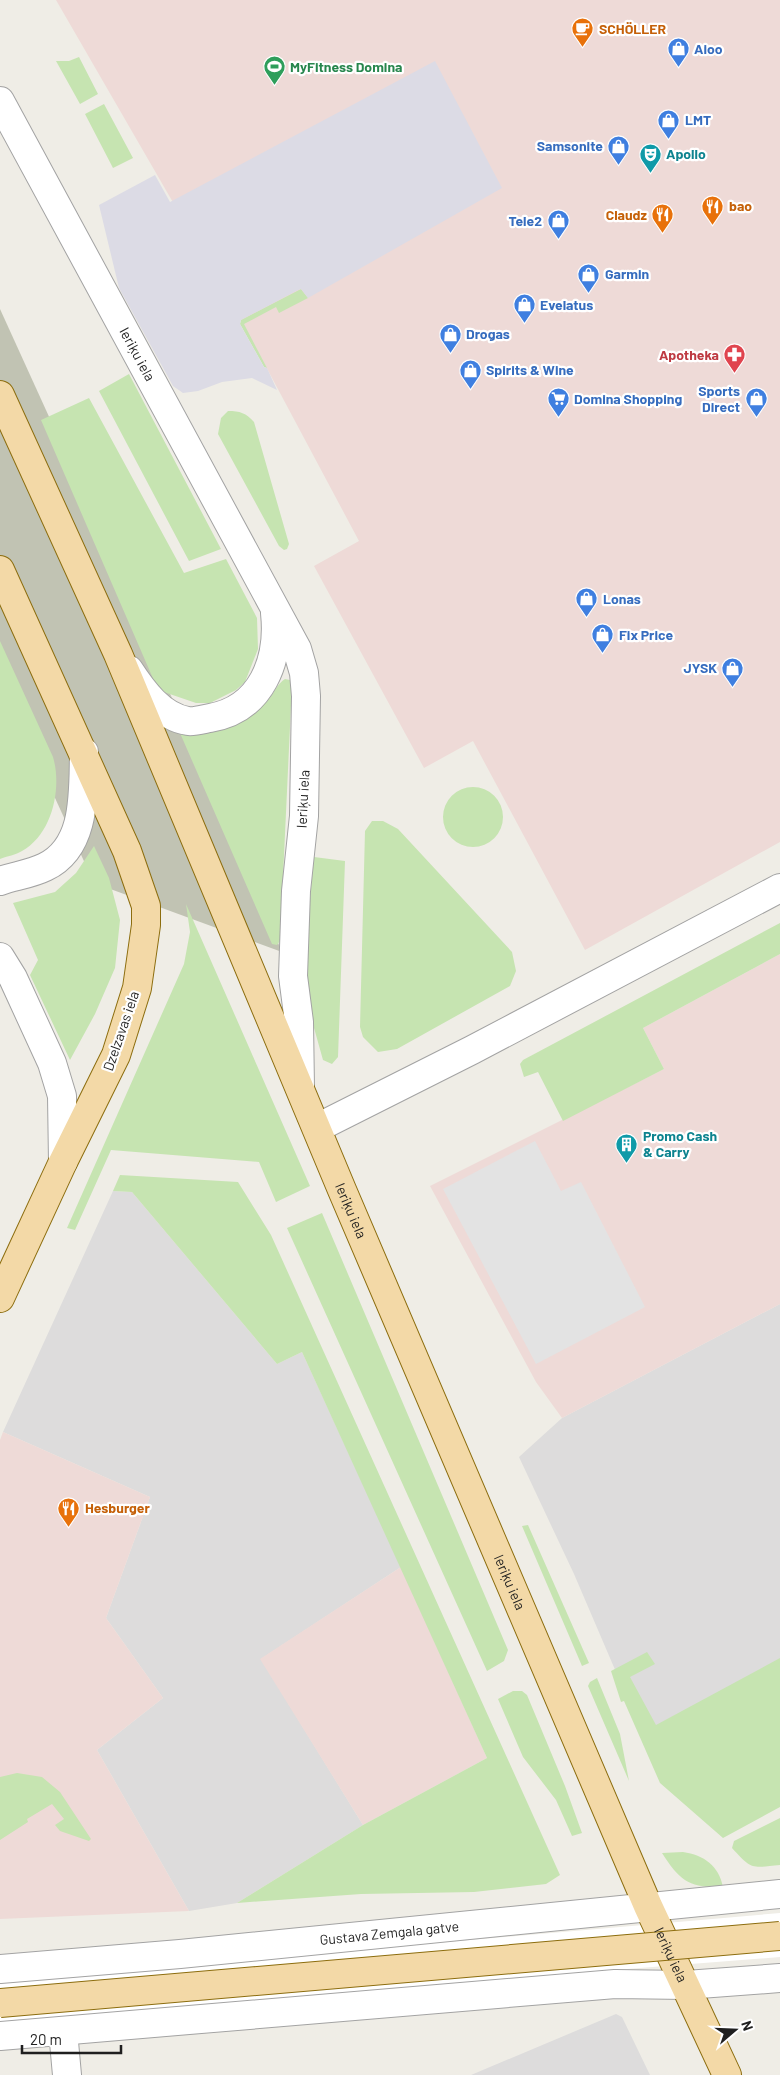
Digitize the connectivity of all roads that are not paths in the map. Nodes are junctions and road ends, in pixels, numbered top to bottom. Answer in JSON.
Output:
{"nodes":[{"id":1,"x":0,"y":100,"type":"edge"},
{"id":2,"x":0,"y":394,"type":"edge"},
{"id":3,"x":0,"y":570,"type":"edge"},
{"id":4,"x":275,"y":606,"type":"junction"},
{"id":5,"x":118,"y":654,"type":"junction"},
{"id":6,"x":84,"y":752,"type":"junction"},
{"id":7,"x":0,"y":881,"type":"edge"},
{"id":8,"x":780,"y":888,"type":"edge"},
{"id":9,"x":0,"y":958,"type":"edge"},
{"id":10,"x":300,"y":1088,"type":"junction"},
{"id":11,"x":317,"y":1128,"type":"junction"},
{"id":12,"x":63,"y":1162,"type":"junction"},
{"id":13,"x":0,"y":1298,"type":"edge"},
{"id":14,"x":780,"y":1894,"type":"edge"},
{"id":15,"x":648,"y":1906,"type":"junction"},
{"id":16,"x":780,"y":1936,"type":"edge"},
{"id":17,"x":0,"y":1969,"type":"edge"},
{"id":18,"x":780,"y":1978,"type":"edge"},
{"id":19,"x":686,"y":1985,"type":"junction"},
{"id":20,"x":0,"y":2003,"type":"edge"},
{"id":21,"x":63,"y":2031,"type":"junction"},
{"id":22,"x":0,"y":2036,"type":"edge"},
{"id":23,"x":67,"y":2075,"type":"edge"},
{"id":24,"x":728,"y":2075,"type":"edge"}],
"edges":[{"from":1,"to":4,"type":"street","name":"Ieriķu iela"},
{"from":2,"to":5,"type":"main road","name":"Ieriķu iela"},
{"from":3,"to":6,"type":"main road"},
{"from":4,"to":5,"type":"street","name":"Ieriķu iela"},
{"from":4,"to":10,"type":"street","name":"Ieriķu iela"},
{"from":5,"to":10,"type":"main road","name":"Ieriķu iela"},
{"from":6,"to":7,"type":"street"},
{"from":6,"to":12,"type":"main road","name":"Dzelzavas iela"},
{"from":8,"to":11,"type":"street"},
{"from":9,"to":12,"type":"street"},
{"from":10,"to":11,"type":"main road","name":"Ieriķu iela"},
{"from":11,"to":15,"type":"main road","name":"Ieriķu iela"},
{"from":12,"to":13,"type":"main road","name":"Dzelzavas iela"},
{"from":14,"to":15,"type":"street","name":"Gustava Zemgala gatve"},
{"from":15,"to":17,"type":"street","name":"Gustava Zemgala gatve"},
{"from":15,"to":19,"type":"main road","name":"Ieriķu iela"},
{"from":16,"to":20,"type":"main road","bridge":true},
{"from":18,"to":19,"type":"street"},
{"from":19,"to":21,"type":"street"},
{"from":19,"to":24,"type":"main road","name":"Ieriķu iela"},
{"from":21,"to":22,"type":"street"},
{"from":21,"to":23,"type":"street"}]}
